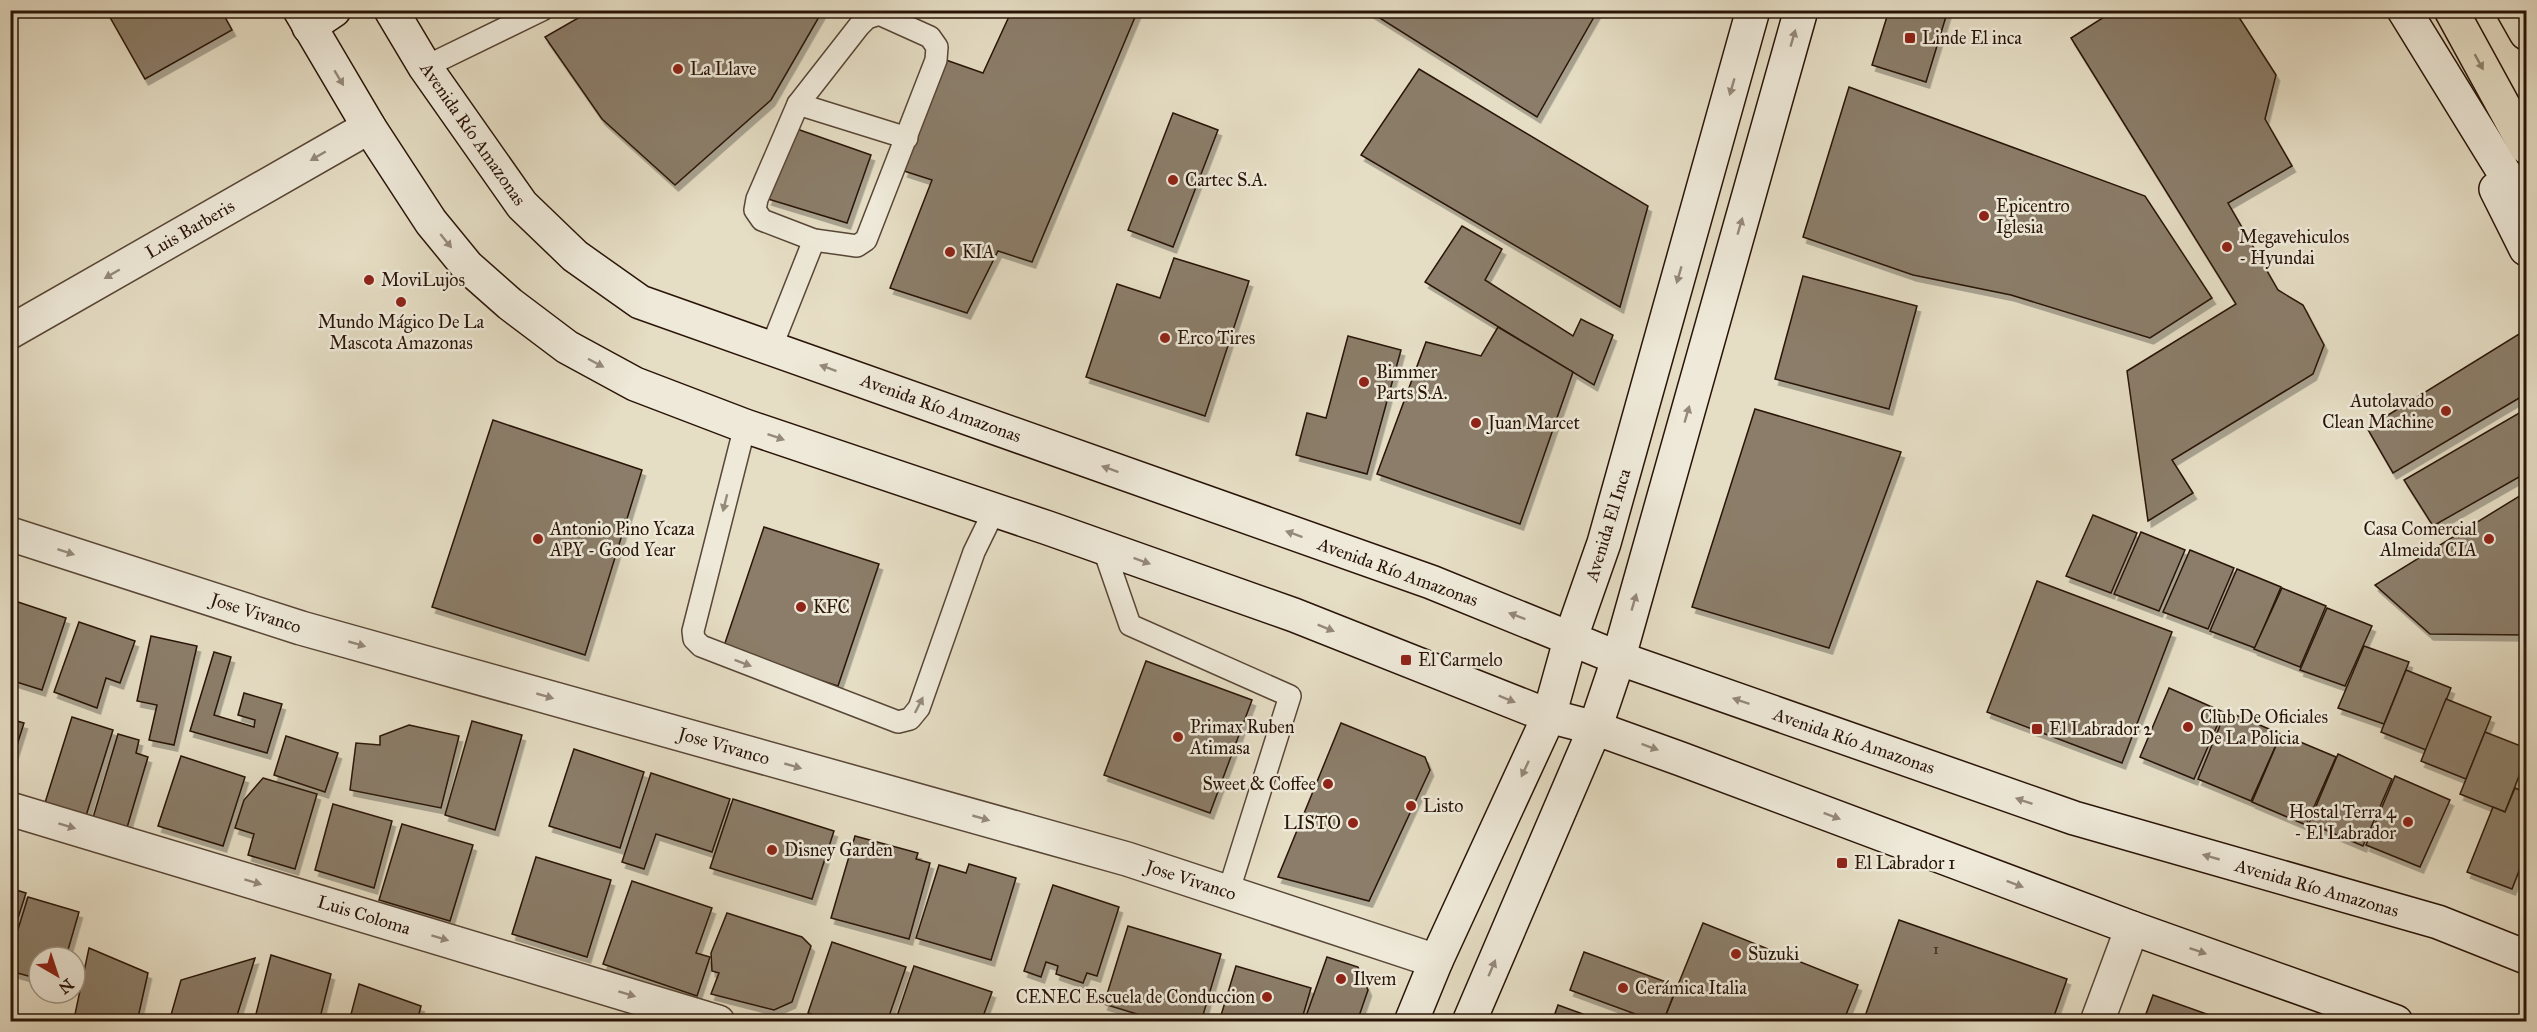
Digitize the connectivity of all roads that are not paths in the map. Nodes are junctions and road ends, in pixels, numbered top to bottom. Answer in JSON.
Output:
{"nodes":[{"id":1,"x":391,"y":10,"type":"edge"},
{"id":2,"x":542,"y":10,"type":"edge"},
{"id":3,"x":1753,"y":10,"type":"edge"},
{"id":4,"x":1801,"y":10,"type":"edge"},
{"id":5,"x":2404,"y":10,"type":"edge"},
{"id":6,"x":2451,"y":10,"type":"edge"},
{"id":7,"x":2513,"y":10,"type":"edge"},
{"id":8,"x":315,"y":16,"type":"edge"},
{"id":9,"x":2526,"y":33,"type":"edge"},
{"id":10,"x":424,"y":67,"type":"junction"},
{"id":11,"x":2446,"y":78,"type":"junction"},
{"id":12,"x":798,"y":104,"type":"junction"},
{"id":13,"x":369,"y":127,"type":"junction"},
{"id":14,"x":907,"y":138,"type":"junction"},
{"id":15,"x":2526,"y":147,"type":"edge"},
{"id":16,"x":2526,"y":208,"type":"edge"},
{"id":17,"x":814,"y":240,"type":"junction"},
{"id":18,"x":2526,"y":249,"type":"edge"},
{"id":19,"x":10,"y":332,"type":"edge"},
{"id":20,"x":771,"y":348,"type":"junction"},
{"id":21,"x":745,"y":426,"type":"junction"},
{"id":22,"x":994,"y":511,"type":"junction"},
{"id":23,"x":10,"y":534,"type":"edge"},
{"id":24,"x":1103,"y":547,"type":"junction"},
{"id":25,"x":1571,"y":637,"type":"junction"},
{"id":26,"x":1618,"y":658,"type":"junction"},
{"id":27,"x":1549,"y":716,"type":"junction"},
{"id":28,"x":1594,"y":728,"type":"junction"},
{"id":29,"x":10,"y":809,"type":"edge"},
{"id":30,"x":1228,"y":893,"type":"junction"},
{"id":31,"x":2438,"y":922,"type":"junction"},
{"id":32,"x":2132,"y":928,"type":"junction"},
{"id":33,"x":2526,"y":932,"type":"edge"},
{"id":34,"x":2526,"y":957,"type":"edge"},
{"id":35,"x":1436,"y":962,"type":"junction"},
{"id":36,"x":718,"y":1022,"type":"edge"},
{"id":37,"x":1411,"y":1022,"type":"edge"},
{"id":38,"x":1469,"y":1022,"type":"edge"},
{"id":39,"x":2097,"y":1022,"type":"edge"},
{"id":40,"x":2396,"y":1022,"type":"edge"}],
"edges":[{"from":1,"to":10,"type":"main road","name":"Avenida Río Amazonas"},
{"from":2,"to":10,"type":"lane"},
{"from":3,"to":25,"type":"main road","name":"Avenida El Inca","one_way":true},
{"from":26,"to":4,"type":"main road","one_way":true},
{"from":5,"to":11,"type":"main road"},
{"from":6,"to":15,"type":"main road","one_way":true},
{"from":7,"to":9,"type":"main road"},
{"from":8,"to":13,"type":"main road","one_way":true},
{"from":10,"to":20,"type":"main road","name":"Avenida Río Amazonas"},
{"from":11,"to":16,"type":"main road"},
{"from":11,"to":18,"type":"main road"},
{"from":12,"to":14,"type":"lane"},
{"from":12,"to":14,"type":"lane"},
{"from":12,"to":17,"type":"lane"},
{"from":13,"to":19,"type":"main road","name":"Luis Barberis","one_way":true},
{"from":13,"to":21,"type":"main road","one_way":true},
{"from":14,"to":17,"type":"lane"},
{"from":17,"to":20,"type":"lane"},
{"from":25,"to":20,"type":"main road","name":"Avenida Río Amazonas","one_way":true},
{"from":21,"to":22,"type":"main road","one_way":true},
{"from":21,"to":22,"type":"lane","one_way":true},
{"from":22,"to":24,"type":"main road"},
{"from":23,"to":30,"type":"main road","name":"Jose Vivanco","one_way":true},
{"from":24,"to":27,"type":"main road","one_way":true},
{"from":24,"to":30,"type":"lane"},
{"from":25,"to":26,"type":"main road","name":"Avenida Río Amazonas"},
{"from":25,"to":27,"type":"main road","name":"Avenida El Inca"},
{"from":26,"to":28,"type":"main road"},
{"from":31,"to":26,"type":"main road","name":"Avenida Río Amazonas","one_way":true},
{"from":27,"to":28,"type":"main road"},
{"from":27,"to":35,"type":"main road","name":"Avenida El Inca","one_way":true},
{"from":28,"to":32,"type":"main road","one_way":true},
{"from":38,"to":28,"type":"main road","one_way":true},
{"from":29,"to":36,"type":"main road","name":"Luis Coloma","one_way":true},
{"from":30,"to":35,"type":"main road","name":"Jose Vivanco"},
{"from":31,"to":33,"type":"main road"},
{"from":31,"to":34,"type":"main road","name":"Avenida Río Amazonas"},
{"from":32,"to":39,"type":"main road"},
{"from":32,"to":40,"type":"main road","one_way":true},
{"from":35,"to":37,"type":"main road","name":"Avenida El Inca"}]}
